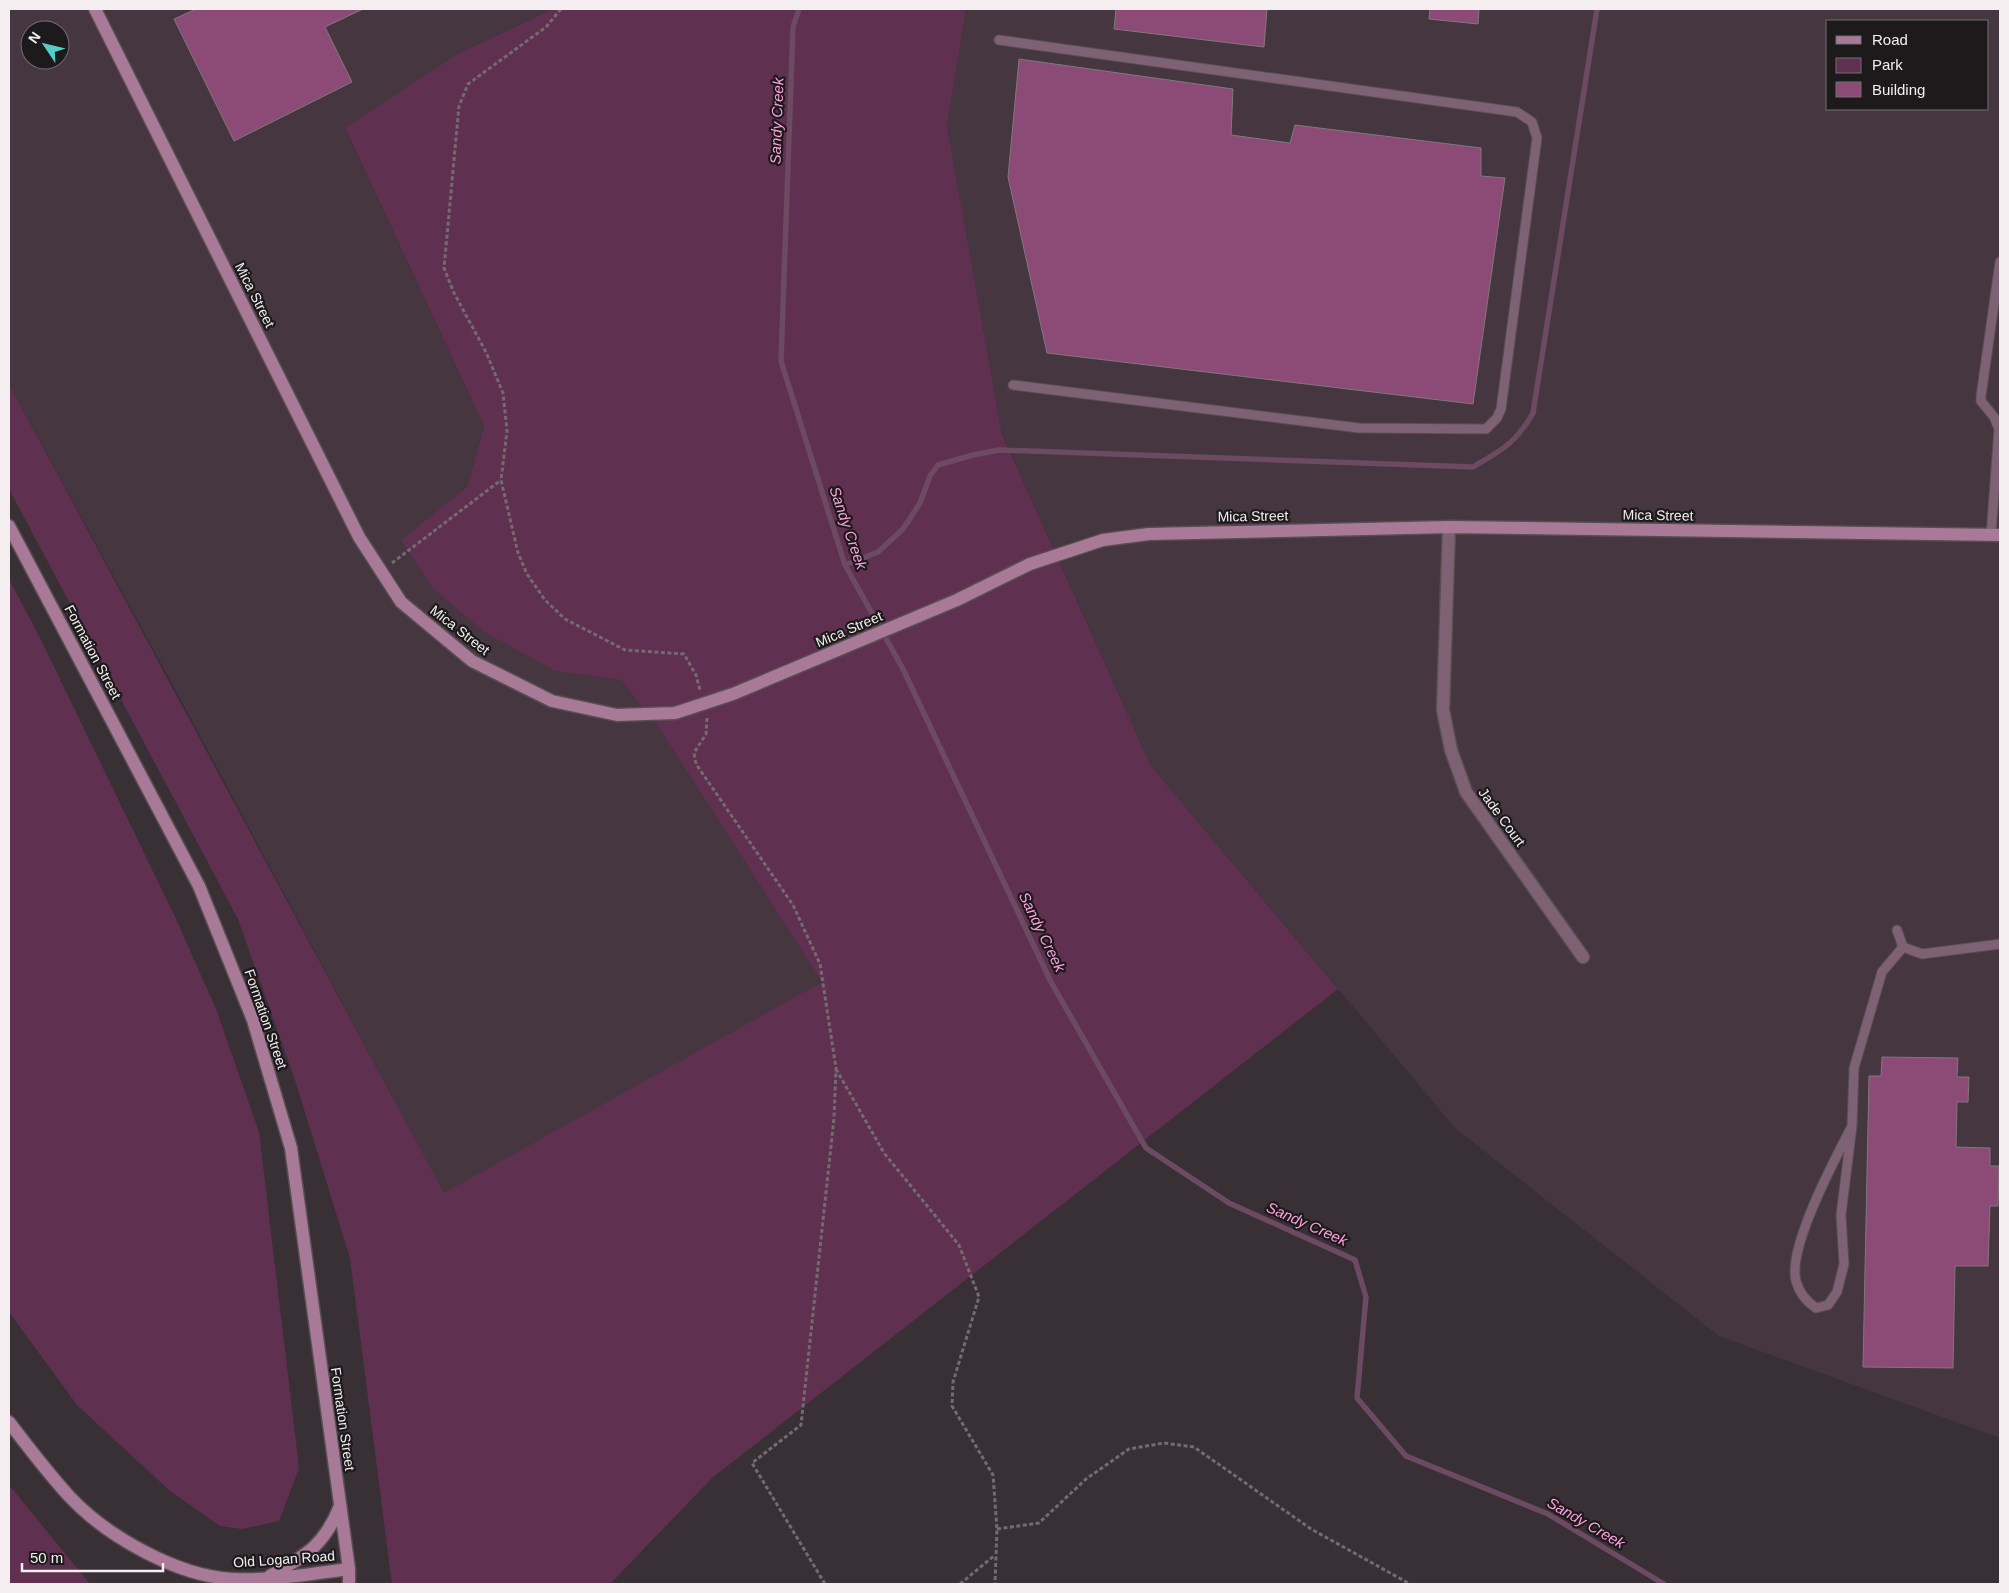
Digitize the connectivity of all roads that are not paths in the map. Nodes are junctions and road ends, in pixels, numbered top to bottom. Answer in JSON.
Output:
{"nodes":[{"id":1,"x":95,"y":9,"type":"edge"},
{"id":2,"x":1000,"y":40,"type":"dead end"},
{"id":3,"x":2000,"y":262,"type":"edge"},
{"id":4,"x":1014,"y":385,"type":"dead end"},
{"id":5,"x":1999,"y":423,"type":"edge"},
{"id":6,"x":9,"y":526,"type":"edge"},
{"id":7,"x":1449,"y":527,"type":"junction"},
{"id":8,"x":1996,"y":535,"type":"edge"},
{"id":9,"x":1896,"y":930,"type":"dead end"},
{"id":10,"x":2000,"y":944,"type":"edge"},
{"id":11,"x":1904,"y":947,"type":"junction"},
{"id":12,"x":1583,"y":956,"type":"dead end"},
{"id":13,"x":1852,"y":1126,"type":"junction"},
{"id":14,"x":9,"y":1422,"type":"edge"},
{"id":15,"x":340,"y":1505,"type":"junction"},
{"id":16,"x":349,"y":1570,"type":"junction"},
{"id":17,"x":266,"y":1578,"type":"junction"},
{"id":18,"x":278,"y":1584,"type":"edge"},
{"id":19,"x":349,"y":1584,"type":"edge"},
{"id":20,"x":358,"y":1584,"type":"edge"}],
"edges":[{"from":1,"to":7,"type":"street","name":"Mica Street"},
{"from":2,"to":4,"type":"lane"},
{"from":3,"to":5,"type":"lane"},
{"from":5,"to":8,"type":"lane"},
{"from":6,"to":15,"type":"street","name":"Formation Street"},
{"from":7,"to":8,"type":"street","name":"Mica Street"},
{"from":7,"to":12,"type":"street","name":"Jade Court"},
{"from":9,"to":11,"type":"lane"},
{"from":10,"to":11,"type":"lane"},
{"from":11,"to":13,"type":"lane"},
{"from":13,"to":13,"type":"lane"},
{"from":14,"to":17,"type":"street","name":"Old Logan Road"},
{"from":15,"to":16,"type":"street","name":"Formation Street"},
{"from":15,"to":17,"type":"street"},
{"from":16,"to":17,"type":"street","name":"Old Logan Road"},
{"from":16,"to":19,"type":"street","name":"Formation Street"},
{"from":16,"to":20,"type":"street","name":"Formation Street"},
{"from":17,"to":18,"type":"street"}]}
